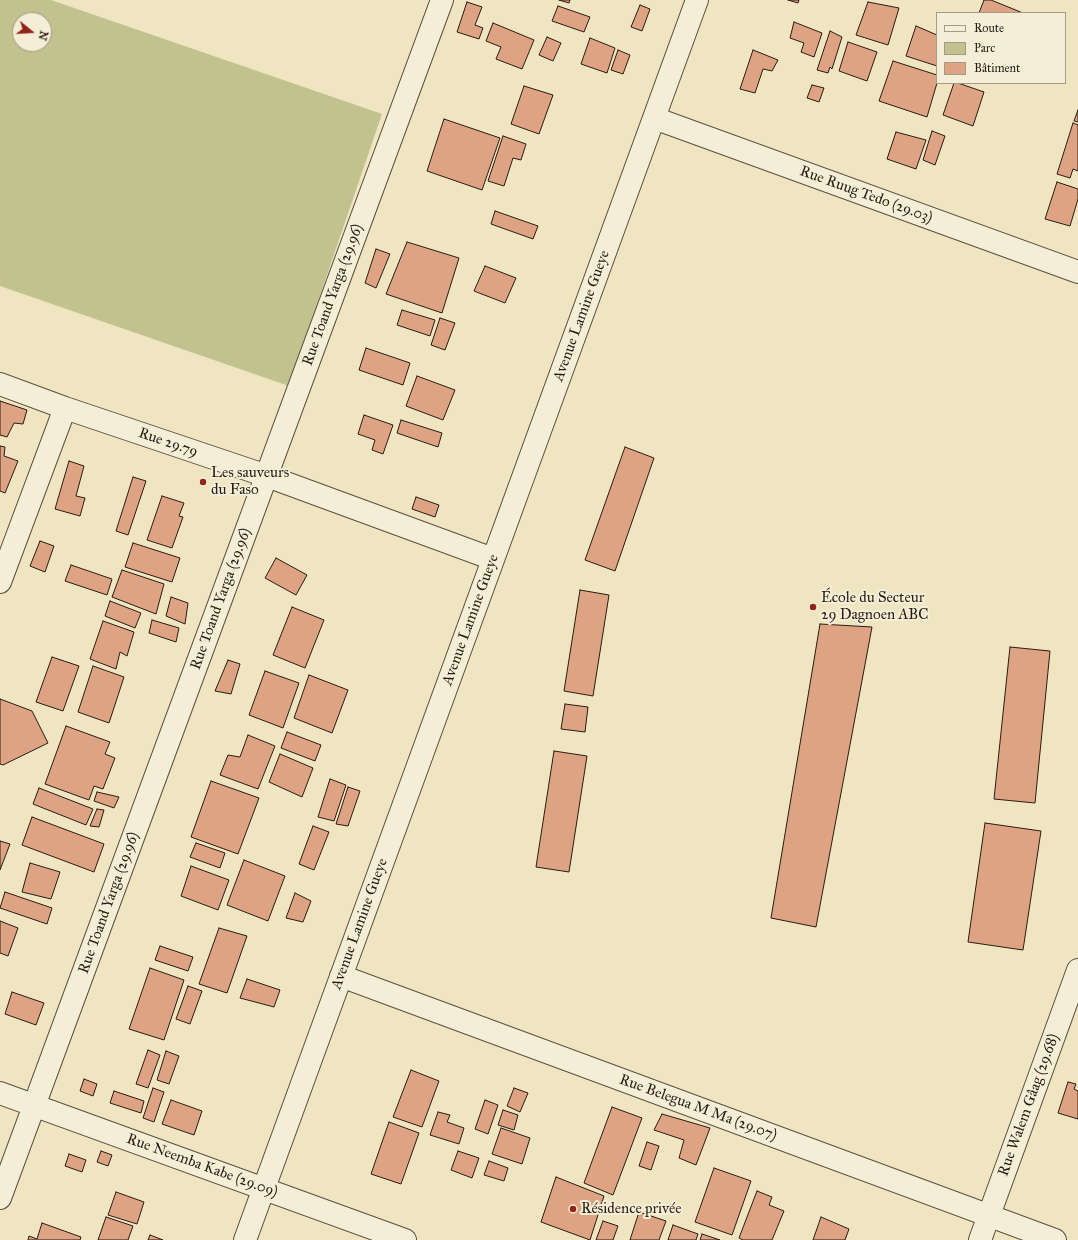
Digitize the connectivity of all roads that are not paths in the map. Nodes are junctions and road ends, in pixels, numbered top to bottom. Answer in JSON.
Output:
{"nodes":[{"id":1,"x":442,"y":0,"type":"edge"},
{"id":2,"x":697,"y":0,"type":"edge"},
{"id":3,"x":654,"y":118,"type":"junction"},
{"id":4,"x":1078,"y":272,"type":"edge"},
{"id":5,"x":0,"y":384,"type":"edge"},
{"id":6,"x":65,"y":408,"type":"junction"},
{"id":7,"x":267,"y":476,"type":"junction"},
{"id":8,"x":493,"y":560,"type":"junction"},
{"id":9,"x":0,"y":582,"type":"edge"},
{"id":10,"x":341,"y":976,"type":"junction"},
{"id":11,"x":1077,"y":978,"type":"edge"},
{"id":12,"x":0,"y":1093,"type":"edge"},
{"id":13,"x":34,"y":1105,"type":"junction"},
{"id":14,"x":263,"y":1188,"type":"junction"},
{"id":15,"x":0,"y":1198,"type":"edge"},
{"id":16,"x":988,"y":1216,"type":"junction"},
{"id":17,"x":245,"y":1240,"type":"edge"},
{"id":18,"x":404,"y":1240,"type":"edge"},
{"id":19,"x":980,"y":1240,"type":"edge"},
{"id":20,"x":1055,"y":1240,"type":"edge"}],
"edges":[{"from":1,"to":7,"type":"street","name":"Rue Toand Yarga (29.96)"},
{"from":2,"to":3,"type":"street","name":"Avenue Lamine Gueye"},
{"from":3,"to":4,"type":"street","name":"Rue Ruug Tedo (29.03)"},
{"from":3,"to":8,"type":"street","name":"Avenue Lamine Gueye"},
{"from":5,"to":6,"type":"street","name":"Rue 29.79"},
{"from":6,"to":7,"type":"street","name":"Rue 29.79"},
{"from":6,"to":9,"type":"street"},
{"from":7,"to":8,"type":"street","name":"Rue 29.79"},
{"from":7,"to":13,"type":"street","name":"Rue Toand Yarga (29.96)"},
{"from":8,"to":10,"type":"street","name":"Avenue Lamine Gueye"},
{"from":10,"to":14,"type":"street","name":"Avenue Lamine Gueye"},
{"from":10,"to":16,"type":"street","name":"Rue Belegua M Ma (29.07)"},
{"from":11,"to":16,"type":"street","name":"Rue Walem Gâag (29.68)"},
{"from":12,"to":13,"type":"street","name":"Rue Neemba Kabe (29.09)"},
{"from":13,"to":14,"type":"street","name":"Rue Neemba Kabe (29.09)"},
{"from":13,"to":15,"type":"street","name":"Rue Toand Yarga (29.96)"},
{"from":14,"to":17,"type":"street","name":"Avenue Lamine Gueye"},
{"from":14,"to":18,"type":"street","name":"Rue Neemba Kabe (29.09)"},
{"from":16,"to":19,"type":"street","name":"Rue Walem Gâag (29.68)"},
{"from":16,"to":20,"type":"street","name":"Rue Belegua M Ma (29.07)"}]}
